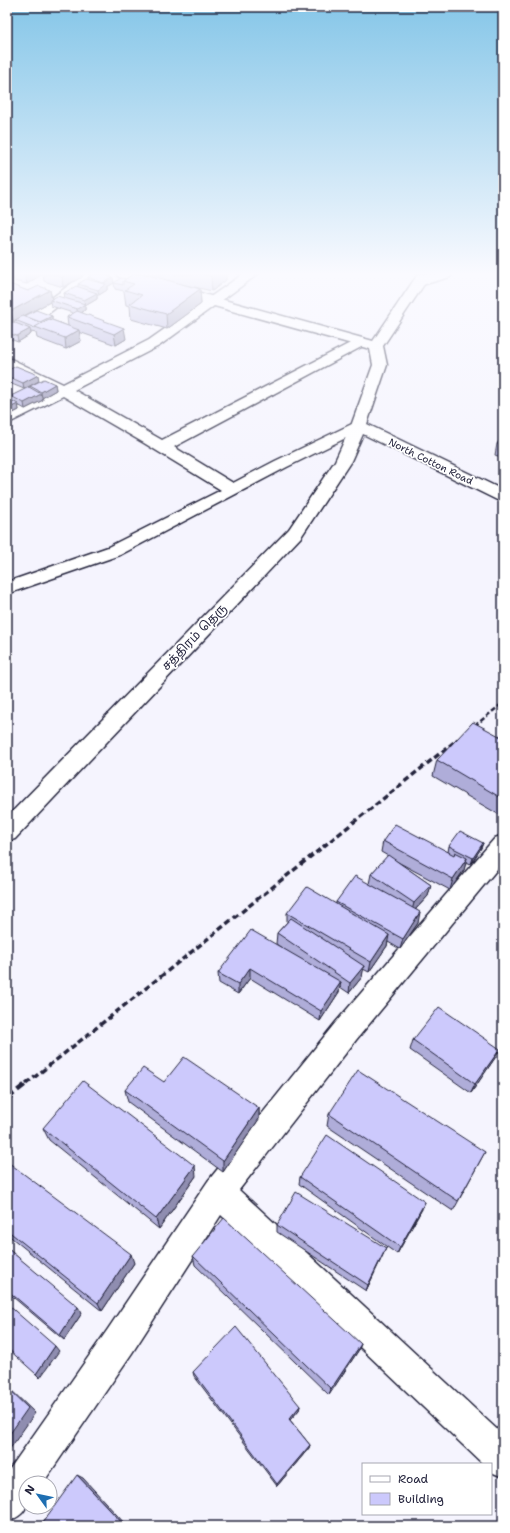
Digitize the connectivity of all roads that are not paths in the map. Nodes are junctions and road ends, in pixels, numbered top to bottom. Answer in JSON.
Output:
{"nodes":[{"id":1,"x":149,"y":346,"type":"edge"},
{"id":2,"x":353,"y":346,"type":"edge"},
{"id":3,"x":376,"y":346,"type":"edge"},
{"id":4,"x":7,"y":361,"type":"edge"},
{"id":5,"x":66,"y":390,"type":"junction"},
{"id":6,"x":7,"y":419,"type":"edge"},
{"id":7,"x":360,"y":426,"type":"junction"},
{"id":8,"x":163,"y":446,"type":"junction"},
{"id":9,"x":233,"y":490,"type":"junction"},
{"id":10,"x":503,"y":496,"type":"edge"},
{"id":11,"x":7,"y":588,"type":"edge"},
{"id":12,"x":10,"y":822,"type":"edge"},
{"id":13,"x":503,"y":845,"type":"edge"},
{"id":14,"x":219,"y":1192,"type":"junction"},
{"id":15,"x":501,"y":1453,"type":"edge"},
{"id":16,"x":7,"y":1504,"type":"edge"}],
"edges":[{"from":1,"to":5,"type":"street"},
{"from":2,"to":8,"type":"street"},
{"from":3,"to":7,"type":"street","name":"சத்திரம் தெரு"},
{"from":4,"to":5,"type":"street"},
{"from":5,"to":6,"type":"street"},
{"from":5,"to":8,"type":"street"},
{"from":7,"to":9,"type":"street"},
{"from":7,"to":10,"type":"street","name":"North Cotton Road"},
{"from":7,"to":12,"type":"street","name":"சத்திரம் தெரு"},
{"from":8,"to":9,"type":"street"},
{"from":9,"to":11,"type":"street"},
{"from":13,"to":14,"type":"street"},
{"from":14,"to":15,"type":"street"},
{"from":14,"to":16,"type":"street"}]}
